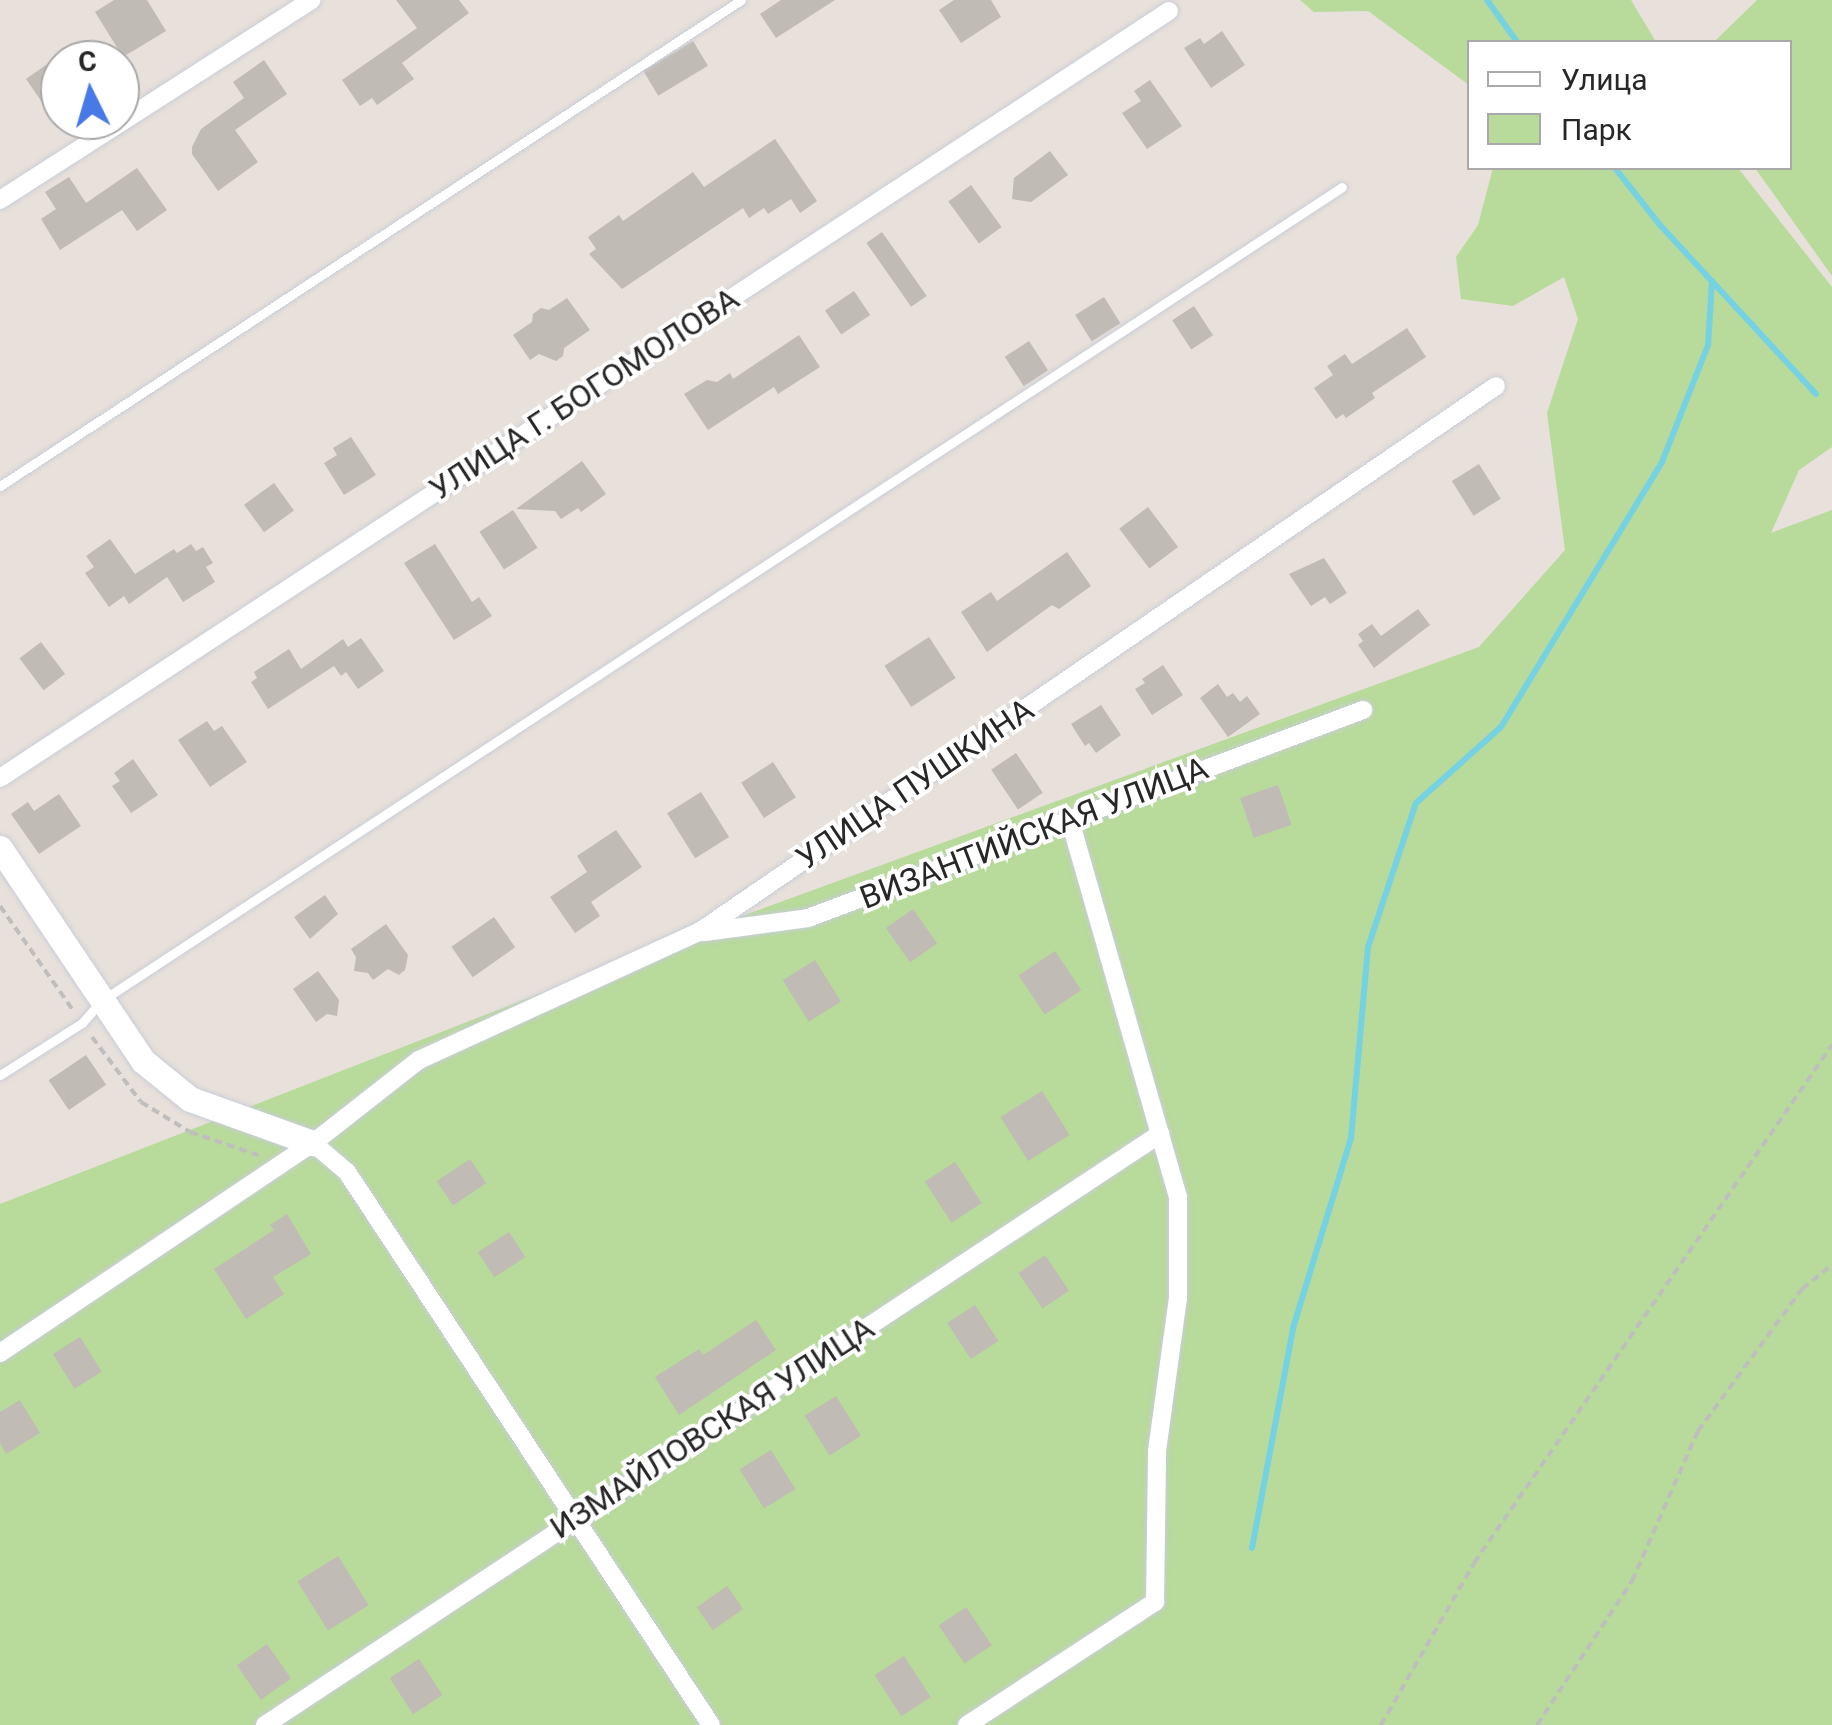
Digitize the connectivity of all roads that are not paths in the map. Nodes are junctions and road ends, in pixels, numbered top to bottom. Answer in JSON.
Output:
{"nodes":[{"id":1,"x":312,"y":0,"type":"edge"},
{"id":2,"x":741,"y":0,"type":"edge"},
{"id":3,"x":1169,"y":11,"type":"dead end"},
{"id":4,"x":1342,"y":187,"type":"dead end"},
{"id":5,"x":0,"y":200,"type":"edge"},
{"id":6,"x":1496,"y":386,"type":"dead end"},
{"id":7,"x":0,"y":486,"type":"edge"},
{"id":8,"x":1363,"y":710,"type":"dead end"},
{"id":9,"x":0,"y":778,"type":"edge"},
{"id":10,"x":1070,"y":820,"type":"junction"},
{"id":11,"x":0,"y":848,"type":"edge"},
{"id":12,"x":700,"y":932,"type":"junction"},
{"id":13,"x":101,"y":1001,"type":"junction"},
{"id":14,"x":0,"y":1075,"type":"edge"},
{"id":15,"x":1160,"y":1134,"type":"junction"},
{"id":16,"x":313,"y":1143,"type":"junction"},
{"id":17,"x":0,"y":1353,"type":"edge"},
{"id":18,"x":575,"y":1518,"type":"junction"},
{"id":19,"x":265,"y":1725,"type":"edge"},
{"id":20,"x":711,"y":1725,"type":"edge"},
{"id":21,"x":967,"y":1725,"type":"edge"}],
"edges":[{"from":1,"to":5,"type":"street"},
{"from":2,"to":7,"type":"lane"},
{"from":3,"to":9,"type":"street","name":"УЛИЦА Г. БОГОМОЛОВА"},
{"from":4,"to":13,"type":"lane"},
{"from":6,"to":12,"type":"street","name":"УЛИЦА ПУШКИНА"},
{"from":8,"to":10,"type":"street","name":"ВИЗАНТИЙСКАЯ УЛИЦА"},
{"from":10,"to":12,"type":"street","name":"ВИЗАНТИЙСКАЯ УЛИЦА"},
{"from":10,"to":15,"type":"street"},
{"from":11,"to":13,"type":"street"},
{"from":12,"to":16,"type":"street","name":"УЛИЦА ПУШКИНА"},
{"from":13,"to":14,"type":"lane"},
{"from":13,"to":16,"type":"street"},
{"from":15,"to":18,"type":"street","name":"ИЗМАЙЛОВСКАЯ УЛИЦА"},
{"from":15,"to":21,"type":"street"},
{"from":16,"to":17,"type":"street","name":"УЛИЦА ПУШКИНА"},
{"from":16,"to":18,"type":"street"},
{"from":18,"to":19,"type":"street","name":"ИЗМАЙЛОВСКАЯ УЛИЦА"},
{"from":18,"to":20,"type":"street"}]}
